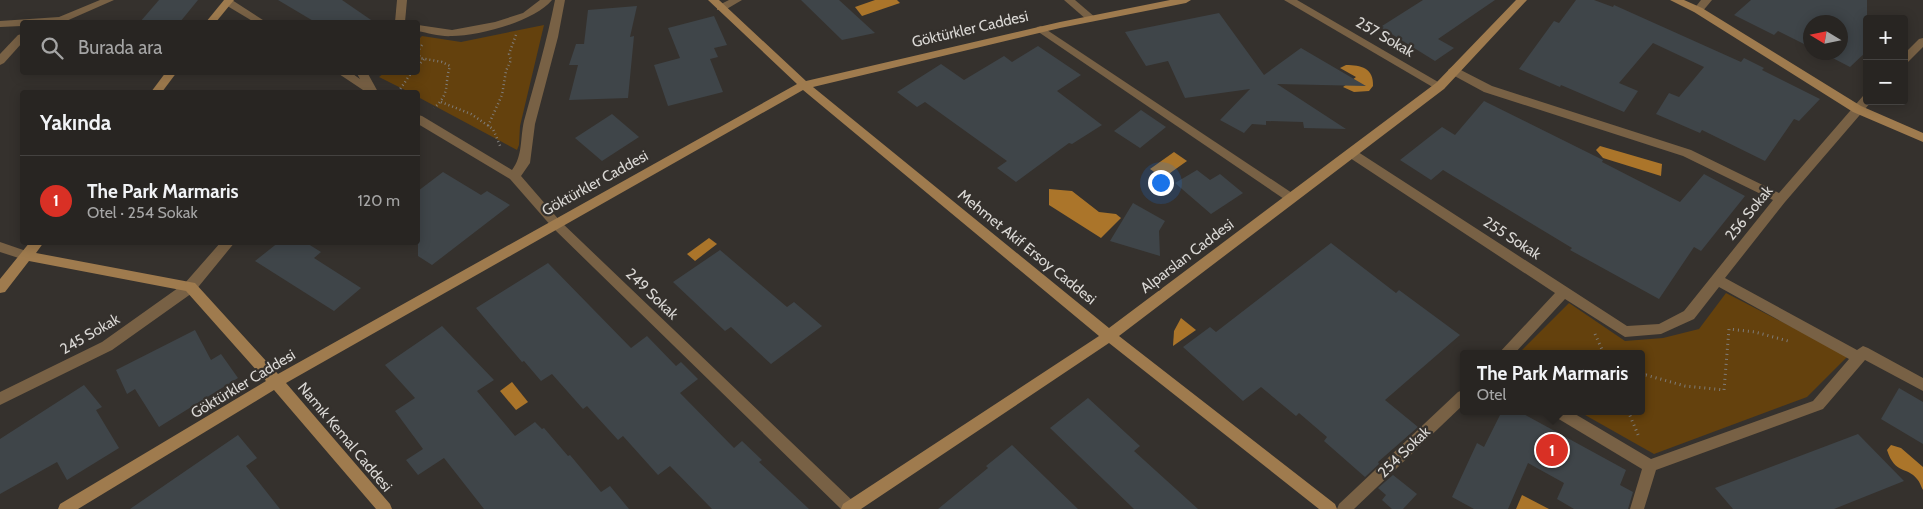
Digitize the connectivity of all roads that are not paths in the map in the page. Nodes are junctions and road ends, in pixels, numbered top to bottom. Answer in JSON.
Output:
{"nodes":[{"id":1,"x":109,"y":0,"type":"edge"},
{"id":2,"x":402,"y":0,"type":"edge"},
{"id":3,"x":547,"y":0,"type":"edge"},
{"id":4,"x":560,"y":0,"type":"edge"},
{"id":5,"x":737,"y":0,"type":"edge"},
{"id":6,"x":1069,"y":0,"type":"edge"},
{"id":7,"x":1186,"y":0,"type":"edge"},
{"id":8,"x":1289,"y":0,"type":"edge"},
{"id":9,"x":1522,"y":0,"type":"edge"},
{"id":10,"x":1675,"y":0,"type":"edge"},
{"id":11,"x":1707,"y":0,"type":"edge"},
{"id":12,"x":229,"y":1,"type":"edge"},
{"id":13,"x":717,"y":4,"type":"edge"},
{"id":14,"x":92,"y":5,"type":"edge"},
{"id":15,"x":1698,"y":10,"type":"junction"},
{"id":16,"x":1091,"y":18,"type":"junction"},
{"id":17,"x":61,"y":20,"type":"edge"},
{"id":18,"x":213,"y":20,"type":"edge"},
{"id":19,"x":258,"y":20,"type":"edge"},
{"id":20,"x":400,"y":20,"type":"edge"},
{"id":21,"x":20,"y":23,"type":"edge"},
{"id":22,"x":0,"y":24,"type":"edge"},
{"id":23,"x":420,"y":28,"type":"edge"},
{"id":24,"x":1041,"y":29,"type":"junction"},
{"id":25,"x":20,"y":39,"type":"edge"},
{"id":26,"x":1923,"y":41,"type":"edge"},
{"id":27,"x":1908,"y":56,"type":"edge"},
{"id":28,"x":0,"y":61,"type":"edge"},
{"id":29,"x":1453,"y":70,"type":"junction"},
{"id":30,"x":170,"y":75,"type":"edge"},
{"id":31,"x":346,"y":75,"type":"edge"},
{"id":32,"x":363,"y":75,"type":"edge"},
{"id":33,"x":804,"y":85,"type":"junction"},
{"id":34,"x":1440,"y":86,"type":"junction"},
{"id":35,"x":158,"y":90,"type":"edge"},
{"id":36,"x":370,"y":90,"type":"edge"},
{"id":37,"x":372,"y":90,"type":"edge"},
{"id":38,"x":1863,"y":103,"type":"edge"},
{"id":39,"x":1857,"y":109,"type":"junction"},
{"id":40,"x":420,"y":121,"type":"edge"},
{"id":41,"x":1923,"y":138,"type":"edge"},
{"id":42,"x":1351,"y":153,"type":"junction"},
{"id":43,"x":514,"y":176,"type":"junction"},
{"id":44,"x":1291,"y":198,"type":"junction"},
{"id":45,"x":1781,"y":199,"type":"junction"},
{"id":46,"x":556,"y":224,"type":"junction"},
{"id":47,"x":36,"y":245,"type":"edge"},
{"id":48,"x":226,"y":245,"type":"edge"},
{"id":49,"x":0,"y":247,"type":"edge"},
{"id":50,"x":28,"y":256,"type":"junction"},
{"id":51,"x":1716,"y":280,"type":"junction"},
{"id":52,"x":190,"y":287,"type":"junction"},
{"id":53,"x":0,"y":288,"type":"edge"},
{"id":54,"x":1564,"y":291,"type":"junction"},
{"id":55,"x":1662,"y":329,"type":"joint"},
{"id":56,"x":1109,"y":336,"type":"junction"},
{"id":57,"x":1510,"y":350,"type":"edge"},
{"id":58,"x":1859,"y":358,"type":"junction"},
{"id":59,"x":276,"y":382,"type":"junction"},
{"id":60,"x":1923,"y":385,"type":"edge"},
{"id":61,"x":0,"y":399,"type":"edge"},
{"id":62,"x":1460,"y":399,"type":"edge"},
{"id":63,"x":1564,"y":415,"type":"edge"},
{"id":64,"x":1650,"y":466,"type":"junction"},
{"id":65,"x":850,"y":508,"type":"edge"},
{"id":66,"x":65,"y":509,"type":"edge"},
{"id":67,"x":385,"y":509,"type":"edge"},
{"id":68,"x":1330,"y":509,"type":"edge"},
{"id":69,"x":1344,"y":509,"type":"edge"},
{"id":70,"x":1637,"y":509,"type":"edge"}],
"edges":[{"from":1,"to":14,"type":"street"},
{"from":2,"to":20,"type":"street"},
{"from":3,"to":23,"type":"street"},
{"from":4,"to":43,"type":"street"},
{"from":5,"to":13,"type":"street"},
{"from":6,"to":16,"type":"street"},
{"from":7,"to":16,"type":"street","name":"Göktürkler Caddesi"},
{"from":8,"to":34,"type":"street","name":"257 Sokak"},
{"from":9,"to":29,"type":"street","name":"Alparslan Caddesi"},
{"from":10,"to":15,"type":"street"},
{"from":11,"to":15,"type":"street"},
{"from":12,"to":18,"type":"street"},
{"from":12,"to":19,"type":"street"},
{"from":13,"to":33,"type":"street","name":"Mehmet Akif Ersoy Caddesi"},
{"from":14,"to":17,"type":"street"},
{"from":15,"to":39,"type":"street"},
{"from":16,"to":24,"type":"street","name":"Göktürkler Caddesi"},
{"from":21,"to":22,"type":"street"},
{"from":24,"to":33,"type":"street","name":"Göktürkler Caddesi"},
{"from":24,"to":44,"type":"street"},
{"from":25,"to":28,"type":"street"},
{"from":26,"to":27,"type":"street"},
{"from":29,"to":34,"type":"street","name":"Alparslan Caddesi"},
{"from":29,"to":45,"type":"street"},
{"from":30,"to":35,"type":"street"},
{"from":31,"to":36,"type":"street"},
{"from":32,"to":37,"type":"street"},
{"from":33,"to":46,"type":"street","name":"Göktürkler Caddesi"},
{"from":33,"to":56,"type":"street","name":"Mehmet Akif Ersoy Caddesi"},
{"from":34,"to":42,"type":"street","name":"Alparslan Caddesi"},
{"from":38,"to":39,"type":"street","name":"256 Sokak"},
{"from":39,"to":41,"type":"street"},
{"from":39,"to":45,"type":"street","name":"256 Sokak"},
{"from":40,"to":43,"type":"street","name":"249 Sokak"},
{"from":42,"to":44,"type":"street","name":"Alparslan Caddesi"},
{"from":42,"to":54,"type":"street","name":"255 Sokak"},
{"from":43,"to":46,"type":"street","name":"249 Sokak"},
{"from":44,"to":56,"type":"street","name":"Alparslan Caddesi"},
{"from":45,"to":51,"type":"street","name":"256 Sokak"},
{"from":46,"to":59,"type":"street","name":"Göktürkler Caddesi"},
{"from":46,"to":65,"type":"street","name":"249 Sokak"},
{"from":47,"to":50,"type":"street"},
{"from":48,"to":52,"type":"street","name":"245 Sokak"},
{"from":49,"to":50,"type":"street"},
{"from":50,"to":52,"type":"street"},
{"from":50,"to":53,"type":"street"},
{"from":51,"to":55,"type":"street","name":"256 Sokak"},
{"from":51,"to":58,"type":"street"},
{"from":52,"to":59,"type":"street","name":"Namık Kemal Caddesi"},
{"from":52,"to":61,"type":"street","name":"245 Sokak"},
{"from":54,"to":55,"type":"street","name":"255 Sokak"},
{"from":54,"to":57,"type":"street"},
{"from":56,"to":65,"type":"street","name":"Alparslan Caddesi"},
{"from":56,"to":68,"type":"street","name":"Mehmet Akif Ersoy Caddesi"},
{"from":58,"to":60,"type":"street"},
{"from":58,"to":64,"type":"street"},
{"from":59,"to":66,"type":"street","name":"Göktürkler Caddesi"},
{"from":59,"to":67,"type":"street","name":"Namık Kemal Caddesi"},
{"from":62,"to":69,"type":"street","name":"254 Sokak"},
{"from":63,"to":64,"type":"street"},
{"from":64,"to":70,"type":"street"}]}
